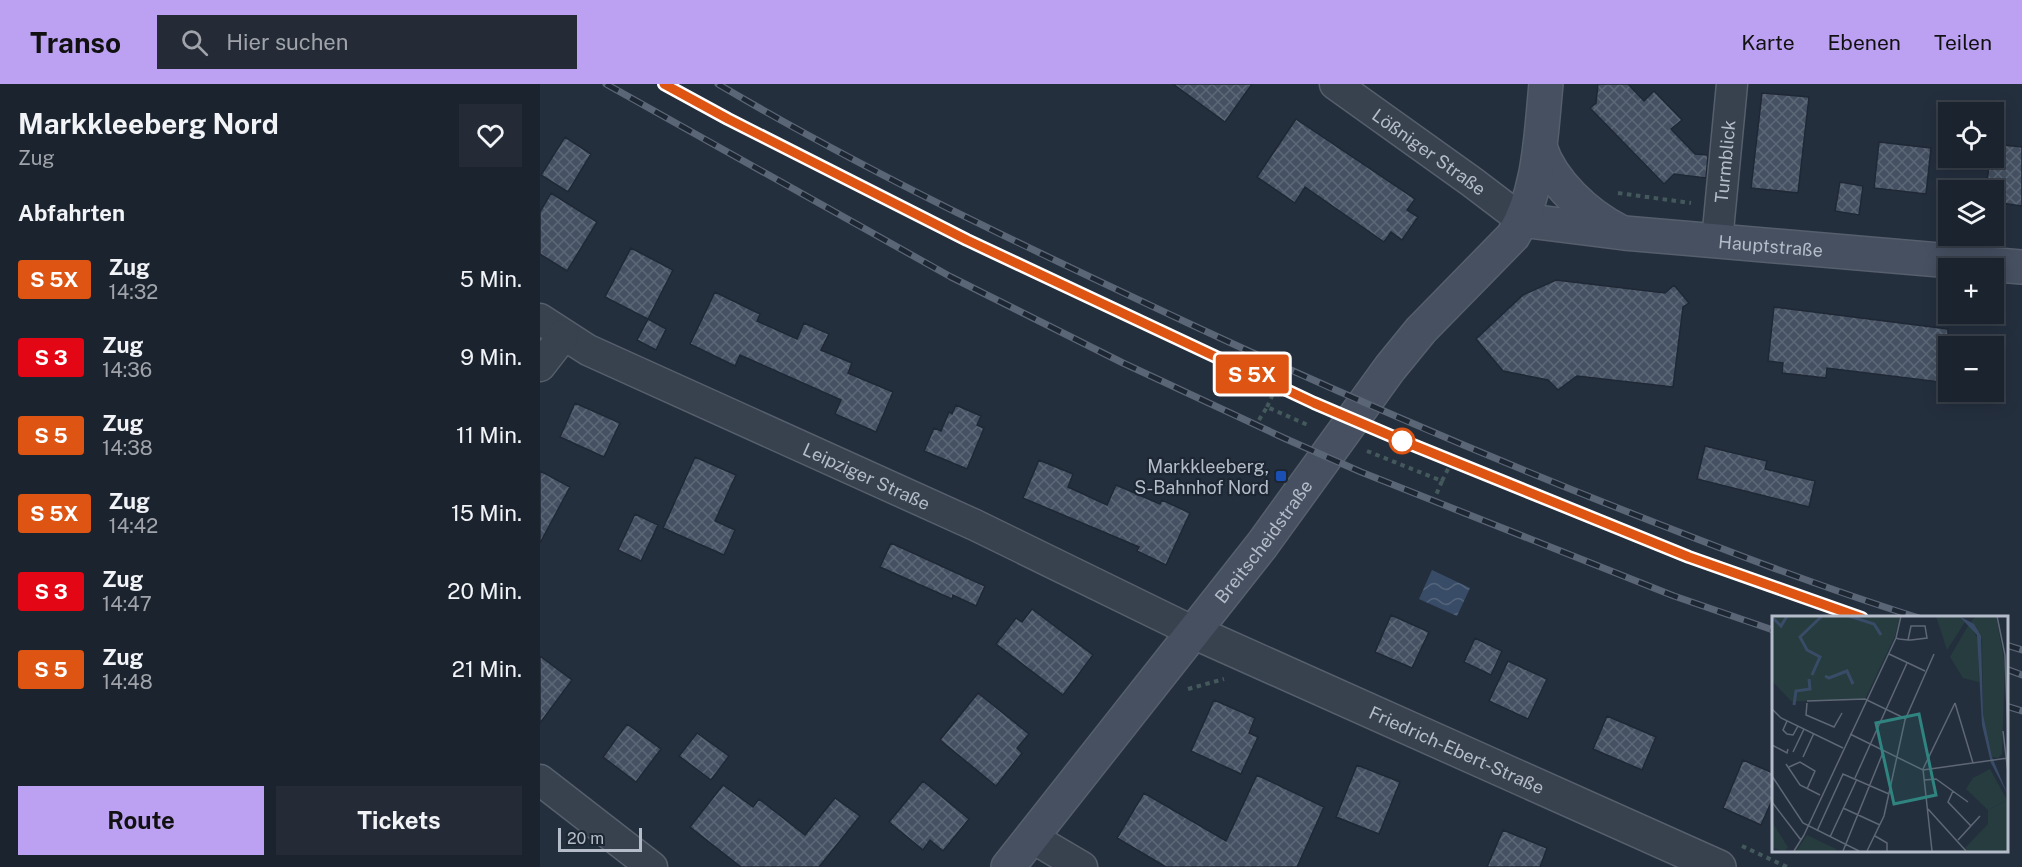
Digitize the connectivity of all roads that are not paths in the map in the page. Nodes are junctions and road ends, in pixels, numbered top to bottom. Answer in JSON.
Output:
{"nodes":[{"id":1,"x":1335,"y":84,"type":"edge"},
{"id":2,"x":1546,"y":84,"type":"edge"},
{"id":3,"x":1732,"y":84,"type":"edge"},
{"id":4,"x":1540,"y":147,"type":"junction"},
{"id":5,"x":1522,"y":220,"type":"junction"},
{"id":6,"x":1624,"y":233,"type":"junction"},
{"id":7,"x":1717,"y":241,"type":"junction"},
{"id":8,"x":2022,"y":267,"type":"edge"},
{"id":9,"x":552,"y":327,"type":"edge"},
{"id":10,"x":540,"y":366,"type":"edge"},
{"id":11,"x":1194,"y":632,"type":"junction"},
{"id":12,"x":540,"y":780,"type":"edge"},
{"id":13,"x":1031,"y":837,"type":"junction"},
{"id":14,"x":1729,"y":856,"type":"edge"},
{"id":15,"x":652,"y":867,"type":"edge"},
{"id":16,"x":1008,"y":867,"type":"edge"},
{"id":17,"x":1082,"y":867,"type":"edge"}],
"edges":[{"from":1,"to":5,"type":"street","name":"Lößniger Straße"},
{"from":2,"to":4,"type":"main road","name":"Breitscheidstraße"},
{"from":3,"to":7,"type":"street","name":"Turmblick"},
{"from":4,"to":5,"type":"main road","name":"Breitscheidstraße"},
{"from":4,"to":6,"type":"main road"},
{"from":5,"to":6,"type":"main road","name":"Hauptstraße"},
{"from":5,"to":11,"type":"main road","name":"Breitscheidstraße"},
{"from":6,"to":7,"type":"main road","name":"Hauptstraße"},
{"from":7,"to":8,"type":"main road","name":"Hauptstraße"},
{"from":9,"to":10,"type":"street"},
{"from":9,"to":11,"type":"street","name":"Leipziger Straße"},
{"from":11,"to":13,"type":"main road","name":"Breitscheidstraße"},
{"from":11,"to":14,"type":"street","name":"Friedrich-Ebert-Straße"},
{"from":12,"to":15,"type":"street"},
{"from":13,"to":16,"type":"main road","name":"Breitscheidstraße"},
{"from":13,"to":17,"type":"street"}]}
